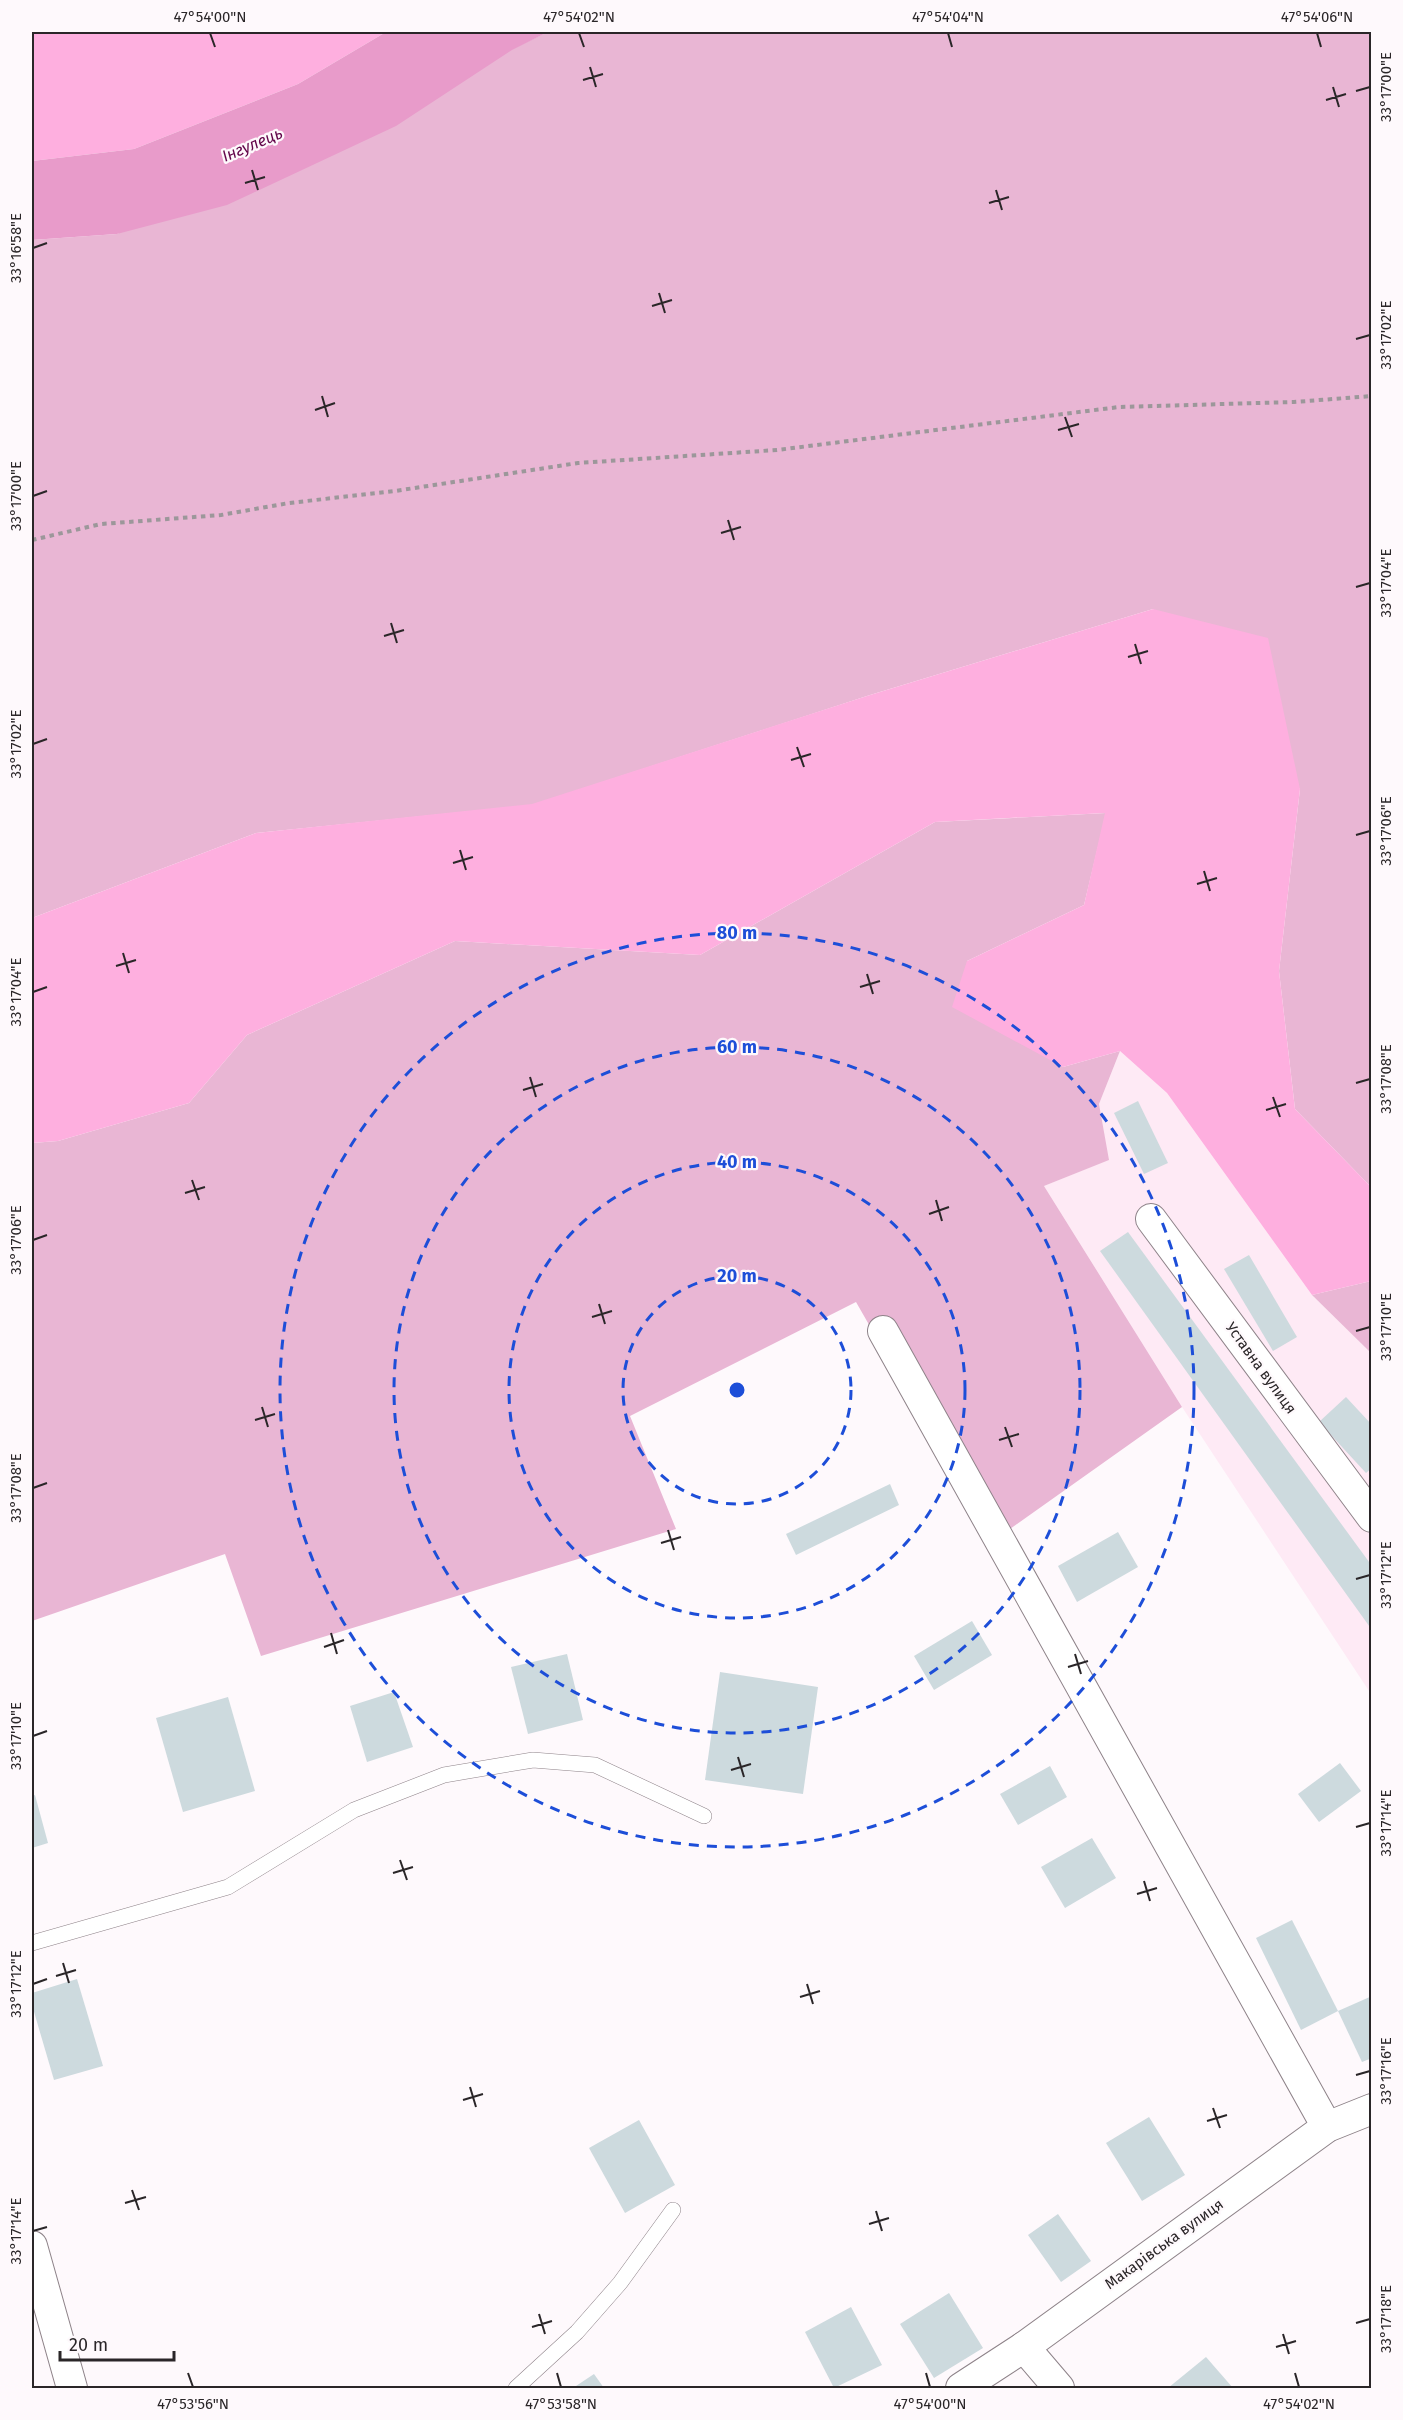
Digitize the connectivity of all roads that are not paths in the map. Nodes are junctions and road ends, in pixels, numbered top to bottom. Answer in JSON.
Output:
{"nodes":[{"id":1,"x":1151,"y":1219,"type":"dead end"},
{"id":2,"x":883,"y":1331,"type":"dead end"},
{"id":3,"x":1371,"y":1517,"type":"edge"},
{"id":4,"x":704,"y":1816,"type":"dead end"},
{"id":5,"x":32,"y":1943,"type":"edge"},
{"id":6,"x":1371,"y":2109,"type":"edge"},
{"id":7,"x":1327,"y":2127,"type":"junction"},
{"id":8,"x":673,"y":2210,"type":"dead end"},
{"id":9,"x":32,"y":2246,"type":"edge"},
{"id":10,"x":1024,"y":2348,"type":"junction"},
{"id":11,"x":72,"y":2388,"type":"edge"},
{"id":12,"x":516,"y":2388,"type":"edge"},
{"id":13,"x":961,"y":2388,"type":"edge"},
{"id":14,"x":1059,"y":2388,"type":"edge"}],
"edges":[{"from":1,"to":3,"type":"street","name":"Уставна вулиця"},
{"from":2,"to":7,"type":"street"},
{"from":4,"to":5,"type":"lane"},
{"from":6,"to":7,"type":"street","name":"Макарівська вулиця"},
{"from":7,"to":10,"type":"street","name":"Макарівська вулиця"},
{"from":8,"to":12,"type":"lane"},
{"from":9,"to":11,"type":"street"},
{"from":10,"to":13,"type":"street","name":"Макарівська вулиця"},
{"from":10,"to":14,"type":"street"}]}
